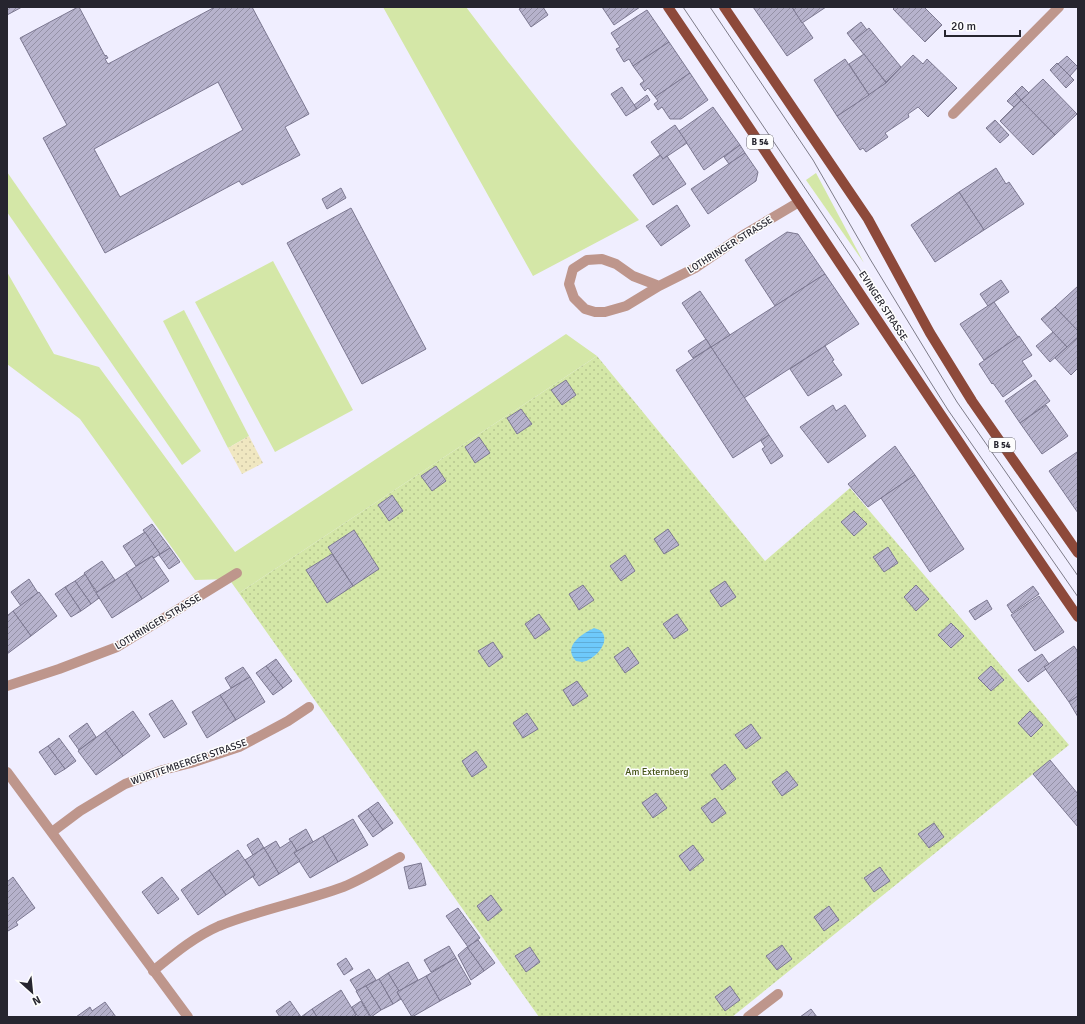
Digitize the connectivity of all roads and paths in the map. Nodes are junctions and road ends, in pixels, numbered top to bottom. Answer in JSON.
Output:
{"nodes":[{"id":1,"x":668,"y":7,"type":"edge"},
{"id":2,"x":724,"y":7,"type":"edge"},
{"id":3,"x":1059,"y":7,"type":"edge"},
{"id":4,"x":953,"y":114,"type":"dead end"},
{"id":5,"x":799,"y":202,"type":"junction"},
{"id":6,"x":660,"y":286,"type":"junction"},
{"id":7,"x":1078,"y":553,"type":"edge"},
{"id":8,"x":237,"y":573,"type":"dead end"},
{"id":9,"x":1078,"y":618,"type":"edge"},
{"id":10,"x":7,"y":686,"type":"edge"},
{"id":11,"x":309,"y":708,"type":"dead end"},
{"id":12,"x":7,"y":772,"type":"edge"},
{"id":13,"x":52,"y":832,"type":"junction"},
{"id":14,"x":400,"y":857,"type":"dead end"},
{"id":15,"x":153,"y":971,"type":"junction"},
{"id":16,"x":778,"y":994,"type":"dead end"},
{"id":17,"x":188,"y":1017,"type":"edge"},
{"id":18,"x":748,"y":1017,"type":"edge"}],
"edges":[{"from":1,"to":5,"type":"main road","name":"EVINGER STRASSE","number":"B 54"},
{"from":2,"to":7,"type":"main road","number":"B 54"},
{"from":3,"to":4,"type":"street"},
{"from":5,"to":6,"type":"street","name":"LOTHRINGER STRASSE"},
{"from":5,"to":9,"type":"main road","name":"EVINGER STRASSE","number":"B 54"},
{"from":6,"to":6,"type":"street","name":"LOTHRINGER STRASSE"},
{"from":8,"to":10,"type":"street","name":"LOTHRINGER STRASSE"},
{"from":11,"to":13,"type":"street","name":"WÜRTTEMBERGER STRASSE"},
{"from":12,"to":13,"type":"street"},
{"from":13,"to":15,"type":"street"},
{"from":14,"to":15,"type":"street"},
{"from":15,"to":17,"type":"street"},
{"from":16,"to":18,"type":"street"}]}
